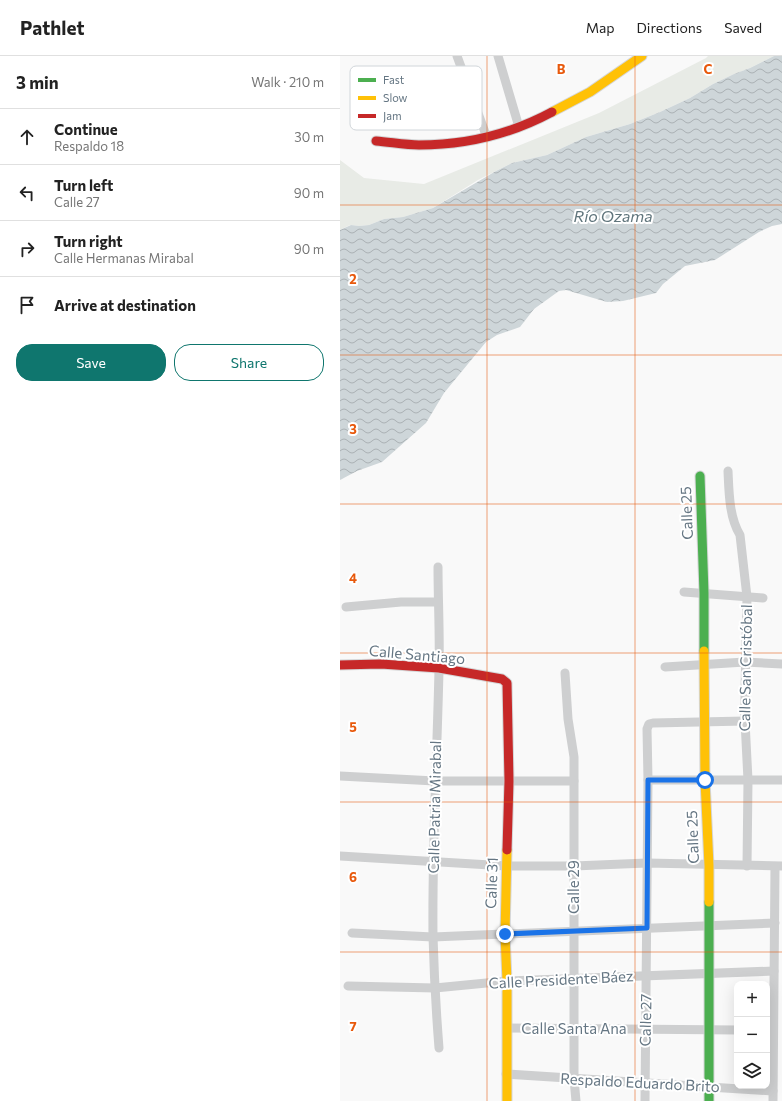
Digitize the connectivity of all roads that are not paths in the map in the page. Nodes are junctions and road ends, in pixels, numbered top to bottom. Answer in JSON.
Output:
{"nodes":[{"id":1,"x":457,"y":56,"type":"edge"},
{"id":2,"x":498,"y":56,"type":"edge"},
{"id":3,"x":642,"y":56,"type":"edge"},
{"id":4,"x":461,"y":66,"type":"edge"},
{"id":5,"x":482,"y":124,"type":"edge"},
{"id":6,"x":519,"y":127,"type":"junction"},
{"id":7,"x":486,"y":135,"type":"junction"},
{"id":8,"x":376,"y":141,"type":"dead end"},
{"id":9,"x":728,"y":471,"type":"dead end"},
{"id":10,"x":700,"y":476,"type":"dead end"},
{"id":11,"x":438,"y":567,"type":"dead end"},
{"id":12,"x":684,"y":592,"type":"dead end"},
{"id":13,"x":704,"y":593,"type":"junction"},
{"id":14,"x":748,"y":597,"type":"junction"},
{"id":15,"x":764,"y":598,"type":"dead end"},
{"id":16,"x":438,"y":602,"type":"junction"},
{"id":17,"x":346,"y":607,"type":"dead end"},
{"id":18,"x":745,"y":662,"type":"junction"},
{"id":19,"x":705,"y":663,"type":"junction"},
{"id":20,"x":782,"y":664,"type":"edge"},
{"id":21,"x":340,"y":665,"type":"edge"},
{"id":22,"x":665,"y":667,"type":"dead end"},
{"id":23,"x":439,"y":668,"type":"junction"},
{"id":24,"x":565,"y":673,"type":"dead end"},
{"id":25,"x":508,"y":689,"type":"joint"},
{"id":26,"x":745,"y":721,"type":"junction"},
{"id":27,"x":704,"y":722,"type":"junction"},
{"id":28,"x":340,"y":776,"type":"edge"},
{"id":29,"x":648,"y":780,"type":"junction"},
{"id":30,"x":705,"y":780,"type":"junction"},
{"id":31,"x":748,"y":780,"type":"junction"},
{"id":32,"x":782,"y":780,"type":"edge"},
{"id":33,"x":435,"y":781,"type":"junction"},
{"id":34,"x":509,"y":781,"type":"junction"},
{"id":35,"x":574,"y":781,"type":"junction"},
{"id":36,"x":340,"y":856,"type":"edge"},
{"id":37,"x":433,"y":861,"type":"junction"},
{"id":38,"x":647,"y":863,"type":"junction"},
{"id":39,"x":507,"y":866,"type":"junction"},
{"id":40,"x":574,"y":866,"type":"junction"},
{"id":41,"x":708,"y":866,"type":"junction"},
{"id":42,"x":747,"y":866,"type":"junction"},
{"id":43,"x":779,"y":866,"type":"edge"},
{"id":44,"x":775,"y":923,"type":"junction"},
{"id":45,"x":709,"y":926,"type":"junction"},
{"id":46,"x":647,"y":928,"type":"junction"},
{"id":47,"x":574,"y":931,"type":"junction"},
{"id":48,"x":352,"y":933,"type":"dead end"},
{"id":49,"x":505,"y":934,"type":"junction"},
{"id":50,"x":433,"y":936,"type":"junction"},
{"id":51,"x":774,"y":971,"type":"junction"},
{"id":52,"x":709,"y":974,"type":"junction"},
{"id":53,"x":647,"y":976,"type":"junction"},
{"id":54,"x":574,"y":978,"type":"junction"},
{"id":55,"x":507,"y":981,"type":"junction"},
{"id":56,"x":348,"y":986,"type":"dead end"},
{"id":57,"x":434,"y":988,"type":"junction"},
{"id":58,"x":507,"y":1028,"type":"junction"},
{"id":59,"x":574,"y":1029,"type":"junction"},
{"id":60,"x":646,"y":1029,"type":"junction"},
{"id":61,"x":709,"y":1029,"type":"junction"},
{"id":62,"x":734,"y":1030,"type":"edge"},
{"id":63,"x":770,"y":1030,"type":"edge"},
{"id":64,"x":439,"y":1048,"type":"dead end"},
{"id":65,"x":506,"y":1074,"type":"junction"},
{"id":66,"x":574,"y":1079,"type":"junction"},
{"id":67,"x":646,"y":1083,"type":"junction"},
{"id":68,"x":709,"y":1087,"type":"junction"},
{"id":69,"x":773,"y":1091,"type":"junction"},
{"id":70,"x":507,"y":1101,"type":"edge"},
{"id":71,"x":576,"y":1101,"type":"edge"},
{"id":72,"x":645,"y":1101,"type":"edge"},
{"id":73,"x":709,"y":1101,"type":"edge"},
{"id":74,"x":773,"y":1101,"type":"edge"}],
"edges":[{"from":1,"to":4,"type":"street"},
{"from":2,"to":6,"type":"street"},
{"from":3,"to":6,"type":"street"},
{"from":5,"to":7,"type":"street"},
{"from":6,"to":7,"type":"street"},
{"from":7,"to":8,"type":"street"},
{"from":9,"to":14,"type":"street","name":"Calle San Cristóbal"},
{"from":10,"to":13,"type":"street","name":"Calle 25"},
{"from":11,"to":16,"type":"street","name":"Calle Patria Mirabal"},
{"from":12,"to":13,"type":"street"},
{"from":13,"to":14,"type":"street"},
{"from":13,"to":19,"type":"street","name":"Calle 25"},
{"from":14,"to":15,"type":"street"},
{"from":14,"to":18,"type":"street","name":"Calle San Cristóbal"},
{"from":16,"to":17,"type":"street"},
{"from":16,"to":23,"type":"street","name":"Calle Patria Mirabal"},
{"from":18,"to":19,"type":"street"},
{"from":18,"to":20,"type":"street"},
{"from":18,"to":26,"type":"street","name":"Calle San Cristóbal"},
{"from":19,"to":22,"type":"street"},
{"from":19,"to":27,"type":"street","name":"Calle 25"},
{"from":21,"to":23,"type":"street","name":"Calle Santiago"},
{"from":23,"to":25,"type":"street","name":"Calle Santiago"},
{"from":23,"to":33,"type":"street","name":"Calle Patria Mirabal"},
{"from":24,"to":35,"type":"street","name":"Calle 29"},
{"from":25,"to":34,"type":"street","name":"Calle 31"},
{"from":26,"to":27,"type":"street"},
{"from":26,"to":31,"type":"street","name":"Calle San Cristóbal"},
{"from":27,"to":29,"type":"street","name":"Calle 27"},
{"from":27,"to":30,"type":"street","name":"Calle 25"},
{"from":28,"to":33,"type":"street"},
{"from":29,"to":30,"type":"street"},
{"from":29,"to":38,"type":"street","name":"Calle 27"},
{"from":30,"to":31,"type":"street"},
{"from":30,"to":41,"type":"street","name":"Calle 25"},
{"from":31,"to":32,"type":"street"},
{"from":31,"to":42,"type":"street","name":"Calle San Cristóbal"},
{"from":33,"to":34,"type":"street"},
{"from":33,"to":37,"type":"street","name":"Calle Patria Mirabal"},
{"from":34,"to":35,"type":"street"},
{"from":34,"to":39,"type":"street","name":"Calle 31"},
{"from":35,"to":40,"type":"street","name":"Calle 29"},
{"from":36,"to":37,"type":"street"},
{"from":37,"to":39,"type":"street"},
{"from":37,"to":50,"type":"street","name":"Calle Patria Mirabal"},
{"from":38,"to":40,"type":"street"},
{"from":38,"to":41,"type":"street"},
{"from":38,"to":46,"type":"street","name":"Calle 27"},
{"from":39,"to":40,"type":"street"},
{"from":39,"to":49,"type":"street","name":"Calle 31"},
{"from":40,"to":47,"type":"street","name":"Calle 29"},
{"from":41,"to":42,"type":"street"},
{"from":41,"to":45,"type":"street","name":"Calle 25"},
{"from":42,"to":43,"type":"street"},
{"from":43,"to":44,"type":"street"},
{"from":44,"to":45,"type":"street"},
{"from":44,"to":51,"type":"street"},
{"from":45,"to":46,"type":"street"},
{"from":45,"to":52,"type":"street","name":"Calle 25"},
{"from":46,"to":47,"type":"street"},
{"from":46,"to":53,"type":"street","name":"Calle 27"},
{"from":47,"to":49,"type":"street"},
{"from":47,"to":54,"type":"street","name":"Calle 29"},
{"from":48,"to":50,"type":"street"},
{"from":49,"to":50,"type":"street"},
{"from":49,"to":55,"type":"street","name":"Calle 31"},
{"from":50,"to":57,"type":"street","name":"Calle Patria Mirabal"},
{"from":51,"to":52,"type":"street","name":"Calle Presidente Báez"},
{"from":51,"to":63,"type":"street"},
{"from":52,"to":53,"type":"street","name":"Calle Presidente Báez"},
{"from":52,"to":61,"type":"street","name":"Calle 25"},
{"from":53,"to":54,"type":"street","name":"Calle Presidente Báez"},
{"from":53,"to":60,"type":"street","name":"Calle 27"},
{"from":54,"to":55,"type":"street","name":"Calle Presidente Báez"},
{"from":54,"to":59,"type":"street","name":"Calle 29"},
{"from":55,"to":57,"type":"street","name":"Calle Presidente Báez"},
{"from":55,"to":58,"type":"street","name":"Calle 31"},
{"from":56,"to":57,"type":"street","name":"Calle Presidente Báez"},
{"from":57,"to":64,"type":"street","name":"Calle Patria Mirabal"},
{"from":58,"to":59,"type":"street","name":"Calle Santa Ana"},
{"from":58,"to":65,"type":"street","name":"Calle 31"},
{"from":59,"to":60,"type":"street","name":"Calle Santa Ana"},
{"from":59,"to":66,"type":"street","name":"Calle 29"},
{"from":60,"to":61,"type":"street","name":"Calle Santa Ana"},
{"from":60,"to":67,"type":"street","name":"Calle 27"},
{"from":61,"to":62,"type":"street","name":"Calle Santa Ana"},
{"from":61,"to":68,"type":"street","name":"Calle 25"},
{"from":63,"to":69,"type":"street"},
{"from":65,"to":66,"type":"street","name":"Respaldo Eduardo Brito"},
{"from":65,"to":70,"type":"street","name":"Calle 31"},
{"from":66,"to":67,"type":"street","name":"Respaldo Eduardo Brito"},
{"from":66,"to":71,"type":"street","name":"Calle 29"},
{"from":67,"to":68,"type":"street","name":"Respaldo Eduardo Brito"},
{"from":67,"to":72,"type":"street","name":"Calle 27"},
{"from":68,"to":69,"type":"street","name":"Respaldo Eduardo Brito"},
{"from":68,"to":73,"type":"street","name":"Calle 25"},
{"from":69,"to":74,"type":"street"}]}
